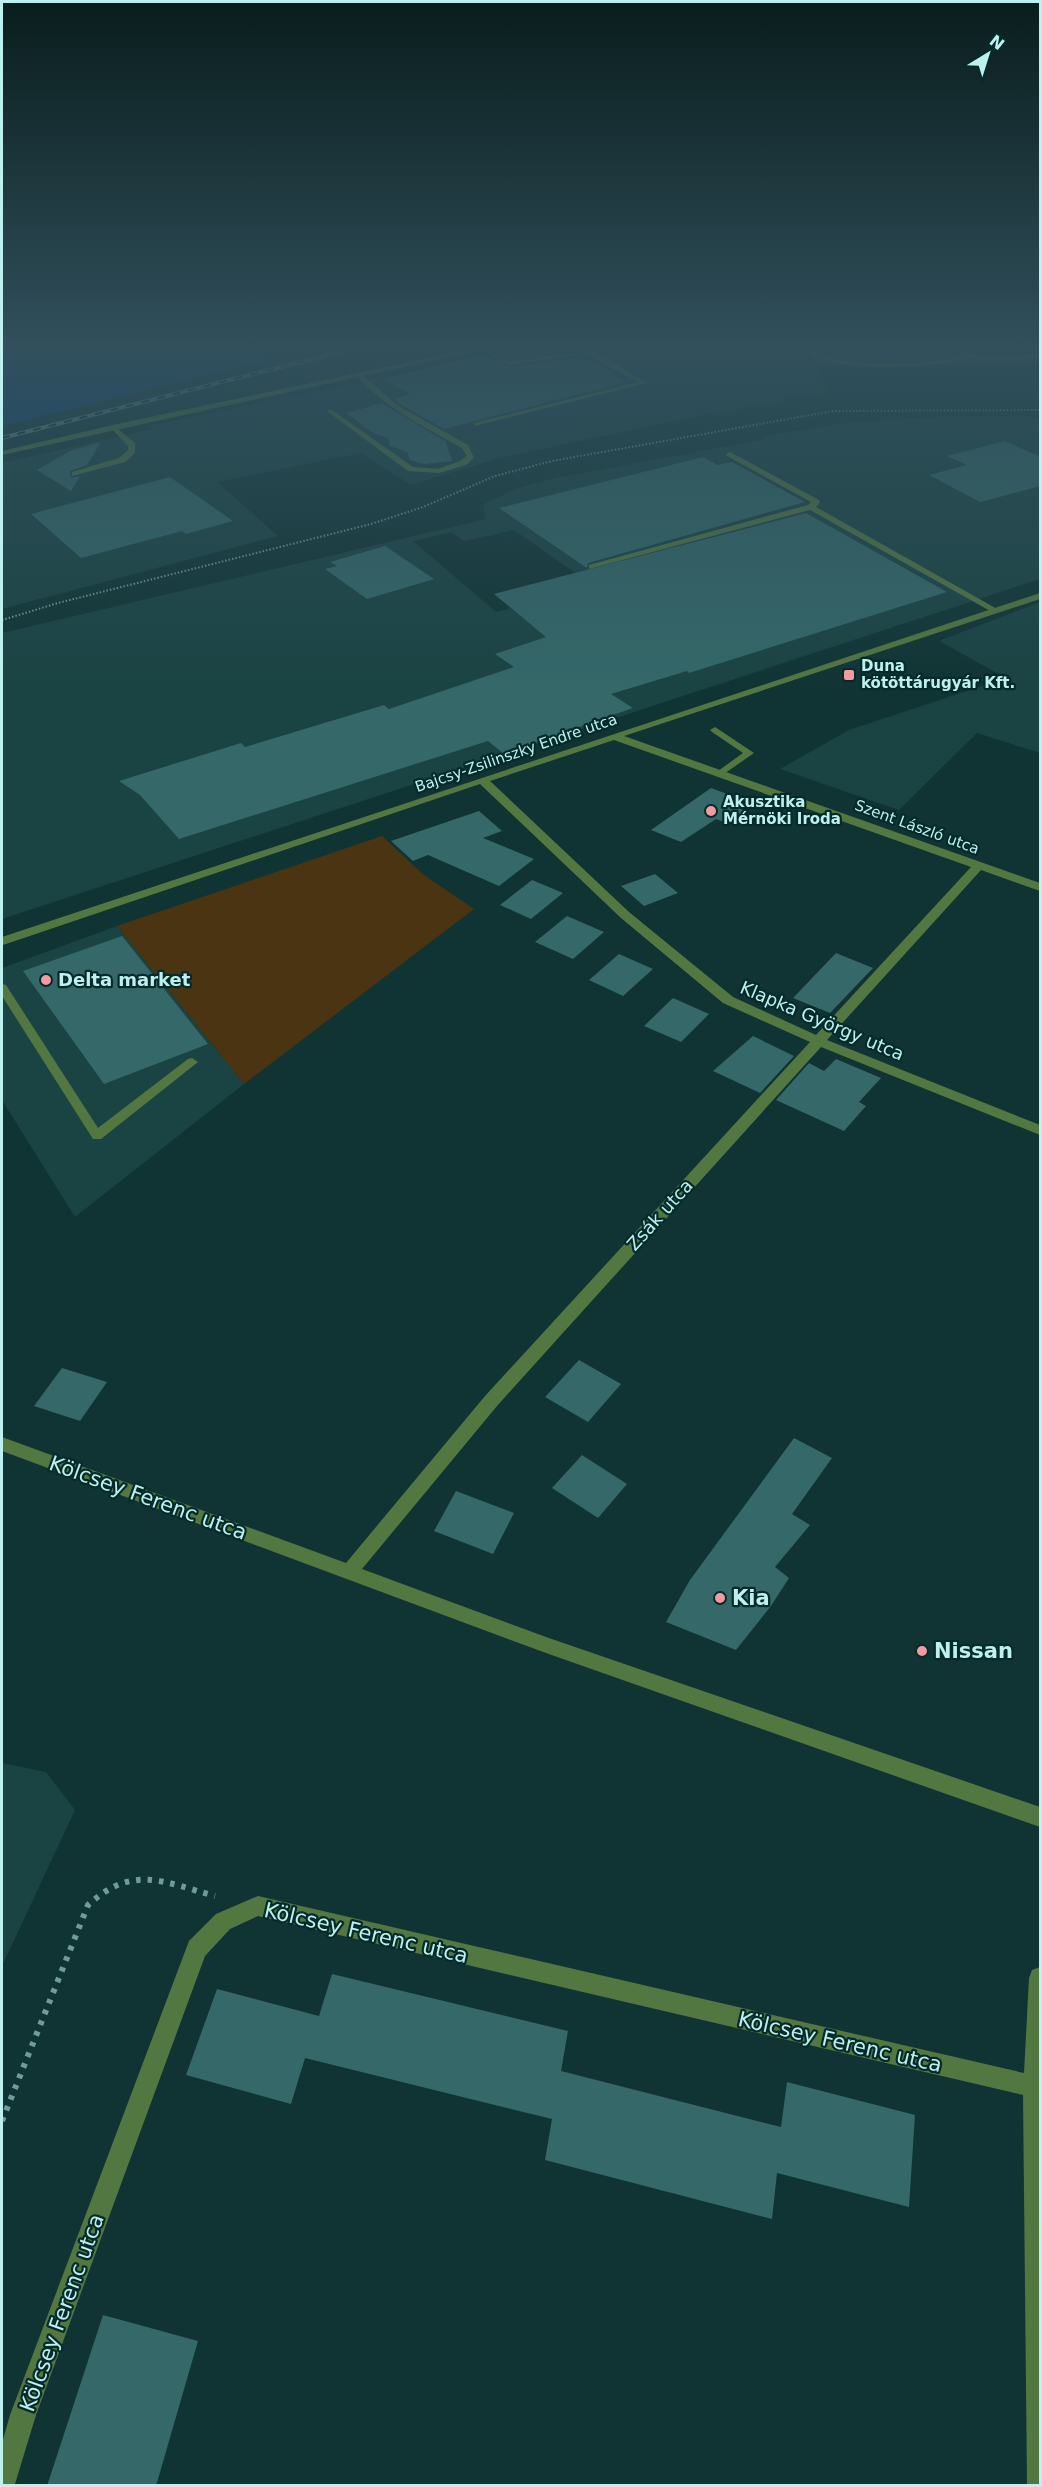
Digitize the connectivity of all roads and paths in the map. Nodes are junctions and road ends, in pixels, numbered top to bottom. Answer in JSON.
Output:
{"nodes":[{"id":1,"x":123,"y":459,"type":"edge"},
{"id":2,"x":396,"y":459,"type":"edge"},
{"id":3,"x":468,"y":459,"type":"edge"},
{"id":4,"x":563,"y":459,"type":"edge"},
{"id":5,"x":739,"y":459,"type":"edge"},
{"id":6,"x":75,"y":474,"type":"dead end"},
{"id":7,"x":812,"y":507,"type":"junction"},
{"id":8,"x":592,"y":567,"type":"dead end"},
{"id":9,"x":1041,"y":596,"type":"edge"},
{"id":10,"x":1020,"y":603,"type":"junction"},
{"id":11,"x":1041,"y":608,"type":"edge"},
{"id":12,"x":995,"y":610,"type":"junction"},
{"id":13,"x":2,"y":620,"type":"edge"},
{"id":14,"x":715,"y":730,"type":"dead end"},
{"id":15,"x":614,"y":736,"type":"junction"},
{"id":16,"x":721,"y":773,"type":"junction"},
{"id":17,"x":483,"y":781,"type":"junction"},
{"id":18,"x":979,"y":865,"type":"junction"},
{"id":19,"x":1041,"y":886,"type":"edge"},
{"id":20,"x":2,"y":941,"type":"edge"},
{"id":21,"x":2,"y":988,"type":"edge"},
{"id":22,"x":818,"y":1041,"type":"junction"},
{"id":23,"x":192,"y":1062,"type":"dead end"},
{"id":24,"x":1041,"y":1130,"type":"edge"},
{"id":25,"x":2,"y":1444,"type":"edge"},
{"id":26,"x":350,"y":1571,"type":"junction"},
{"id":27,"x":1041,"y":1817,"type":"edge"},
{"id":28,"x":258,"y":1906,"type":"junction"},
{"id":29,"x":1041,"y":1978,"type":"edge"},
{"id":30,"x":1037,"y":2087,"type":"edge"},
{"id":31,"x":2,"y":2121,"type":"edge"},
{"id":32,"x":2,"y":2484,"type":"edge"},
{"id":33,"x":1041,"y":2484,"type":"edge"}],
"edges":[{"from":1,"to":6,"type":"lane"},
{"from":2,"to":3,"type":"lane"},
{"from":4,"to":13,"type":"path"},
{"from":5,"to":7,"type":"lane"},
{"from":7,"to":8,"type":"lane"},
{"from":7,"to":12,"type":"lane"},
{"from":9,"to":10,"type":"street","name":"Bajcsy-Zsilinszky Endre utca"},
{"from":10,"to":11,"type":"street"},
{"from":10,"to":12,"type":"street","name":"Bajcsy-Zsilinszky Endre utca"},
{"from":12,"to":15,"type":"street","name":"Bajcsy-Zsilinszky Endre utca"},
{"from":14,"to":16,"type":"lane"},
{"from":15,"to":16,"type":"street","name":"Szent László utca"},
{"from":15,"to":17,"type":"street","name":"Bajcsy-Zsilinszky Endre utca"},
{"from":16,"to":18,"type":"street","name":"Szent László utca"},
{"from":17,"to":20,"type":"street","name":"Bajcsy-Zsilinszky Endre utca"},
{"from":17,"to":22,"type":"street","name":"Klapka György utca"},
{"from":18,"to":19,"type":"street","name":"Szent László utca"},
{"from":18,"to":22,"type":"street","name":"Zsák utca"},
{"from":21,"to":23,"type":"lane"},
{"from":22,"to":24,"type":"street","name":"Klapka György utca"},
{"from":22,"to":26,"type":"street","name":"Zsák utca"},
{"from":25,"to":26,"type":"street","name":"Kölcsey Ferenc utca"},
{"from":26,"to":27,"type":"street","name":"Kölcsey Ferenc utca"},
{"from":28,"to":30,"type":"street","name":"Kölcsey Ferenc utca"},
{"from":28,"to":31,"type":"path"},
{"from":28,"to":32,"type":"street","name":"Kölcsey Ferenc utca"},
{"from":29,"to":30,"type":"street"},
{"from":30,"to":33,"type":"street"}]}
